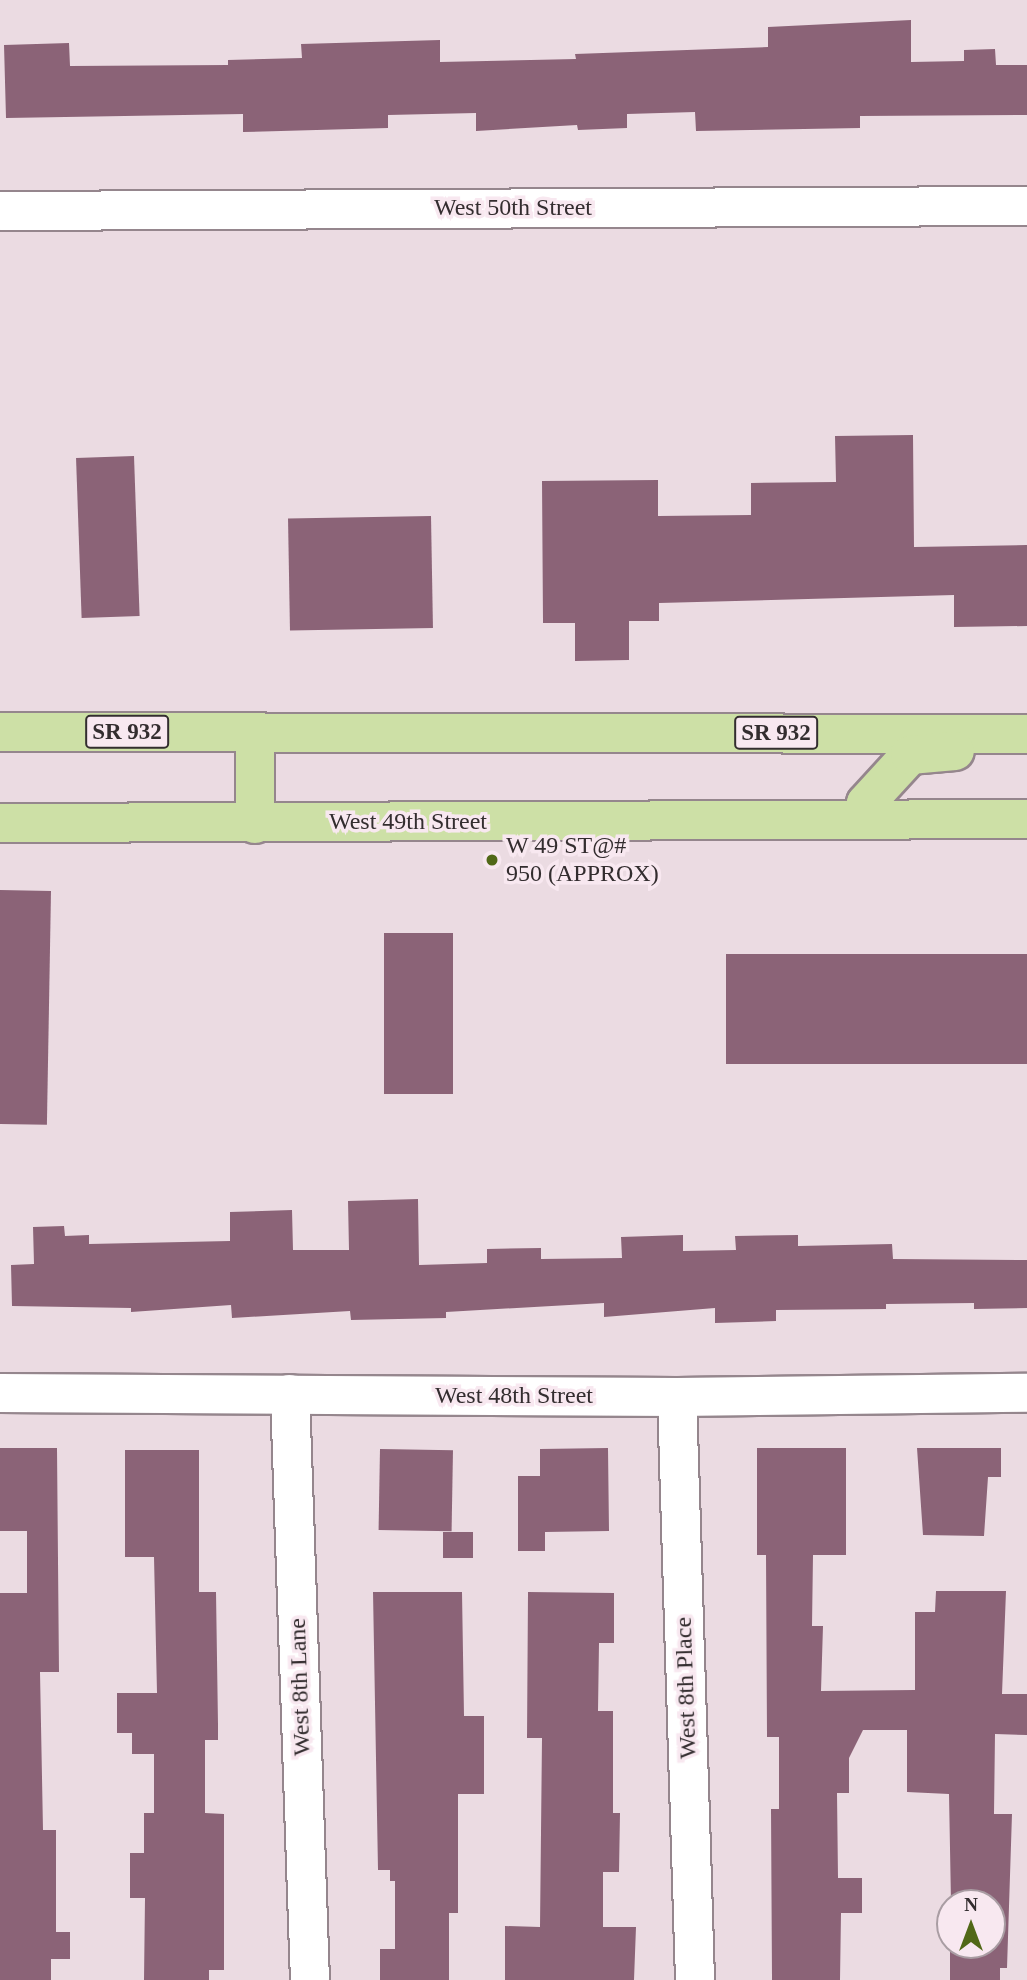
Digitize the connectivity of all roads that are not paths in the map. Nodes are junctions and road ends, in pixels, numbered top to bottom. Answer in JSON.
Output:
{"nodes":[{"id":1,"x":1027,"y":206,"type":"edge"},
{"id":2,"x":0,"y":211,"type":"edge"},
{"id":3,"x":0,"y":732,"type":"edge"},
{"id":4,"x":255,"y":732,"type":"junction"},
{"id":5,"x":1027,"y":734,"type":"edge"},
{"id":6,"x":1027,"y":751,"type":"edge"},
{"id":7,"x":863,"y":820,"type":"junction"},
{"id":8,"x":1027,"y":820,"type":"edge"},
{"id":9,"x":0,"y":824,"type":"edge"},
{"id":10,"x":255,"y":824,"type":"junction"},
{"id":11,"x":0,"y":1393,"type":"edge"},
{"id":12,"x":1027,"y":1393,"type":"edge"},
{"id":13,"x":290,"y":1394,"type":"junction"},
{"id":14,"x":677,"y":1397,"type":"junction"},
{"id":15,"x":310,"y":1980,"type":"edge"},
{"id":16,"x":695,"y":1980,"type":"edge"}],
"edges":[{"from":1,"to":2,"type":"street","name":"West 50th Street"},
{"from":3,"to":4,"type":"main road","number":"SR 932"},
{"from":4,"to":5,"type":"main road","number":"SR 932"},
{"from":4,"to":10,"type":"main road"},
{"from":6,"to":7,"type":"main road"},
{"from":7,"to":8,"type":"main road","name":"West 49th Street"},
{"from":7,"to":10,"type":"main road","name":"West 49th Street"},
{"from":9,"to":10,"type":"main road","name":"West 49th Street"},
{"from":11,"to":13,"type":"street","name":"West 48th Street"},
{"from":12,"to":14,"type":"street","name":"West 48th Street"},
{"from":13,"to":14,"type":"street","name":"West 48th Street"},
{"from":13,"to":15,"type":"street","name":"West 8th Lane"},
{"from":14,"to":16,"type":"street","name":"West 8th Place"}]}
